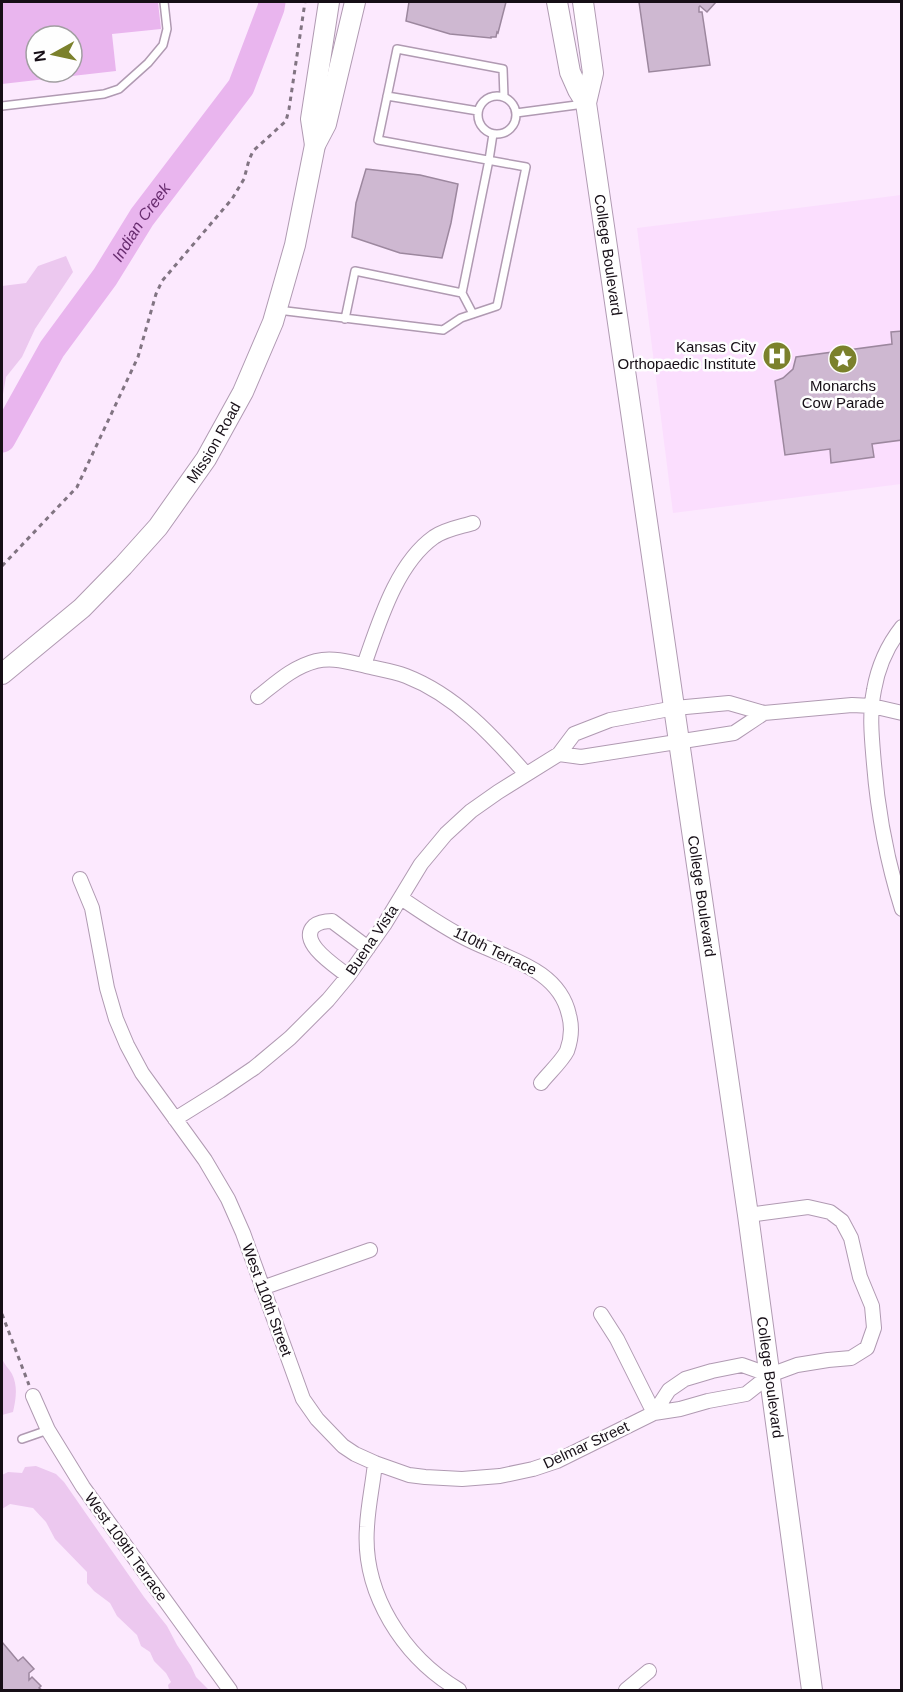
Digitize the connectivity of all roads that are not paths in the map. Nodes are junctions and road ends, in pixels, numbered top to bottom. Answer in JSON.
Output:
{"nodes":[{"id":1,"x":164,"y":2,"type":"edge"},
{"id":2,"x":329,"y":2,"type":"edge"},
{"id":3,"x":355,"y":2,"type":"edge"},
{"id":4,"x":557,"y":2,"type":"edge"},
{"id":5,"x":583,"y":2,"type":"edge"},
{"id":6,"x":387,"y":96,"type":"junction"},
{"id":7,"x":504,"y":97,"type":"junction"},
{"id":8,"x":586,"y":104,"type":"junction"},
{"id":9,"x":2,"y":106,"type":"edge"},
{"id":10,"x":478,"y":111,"type":"junction"},
{"id":11,"x":516,"y":112,"type":"junction"},
{"id":12,"x":493,"y":134,"type":"junction"},
{"id":13,"x":315,"y":145,"type":"junction"},
{"id":14,"x":489,"y":160,"type":"junction"},
{"id":15,"x":462,"y":293,"type":"junction"},
{"id":16,"x":276,"y":310,"type":"junction"},
{"id":17,"x":473,"y":314,"type":"junction"},
{"id":18,"x":345,"y":318,"type":"junction"},
{"id":19,"x":473,"y":523,"type":"dead end"},
{"id":20,"x":902,"y":627,"type":"edge"},
{"id":21,"x":364,"y":665,"type":"junction"},
{"id":22,"x":2,"y":674,"type":"edge"},
{"id":23,"x":258,"y":697,"type":"dead end"},
{"id":24,"x":872,"y":706,"type":"junction"},
{"id":25,"x":675,"y":708,"type":"junction"},
{"id":26,"x":764,"y":713,"type":"junction"},
{"id":27,"x":902,"y":713,"type":"edge"},
{"id":28,"x":680,"y":743,"type":"junction"},
{"id":29,"x":559,"y":754,"type":"junction"},
{"id":30,"x":526,"y":774,"type":"junction"},
{"id":31,"x":80,"y":879,"type":"dead end"},
{"id":32,"x":401,"y":898,"type":"junction"},
{"id":33,"x":902,"y":909,"type":"edge"},
{"id":34,"x":368,"y":948,"type":"junction"},
{"id":35,"x":348,"y":976,"type":"junction"},
{"id":36,"x":541,"y":1083,"type":"dead end"},
{"id":37,"x":174,"y":1119,"type":"junction"},
{"id":38,"x":748,"y":1215,"type":"junction"},
{"id":39,"x":370,"y":1250,"type":"dead end"},
{"id":40,"x":262,"y":1288,"type":"junction"},
{"id":41,"x":601,"y":1314,"type":"dead end"},
{"id":42,"x":770,"y":1375,"type":"junction"},
{"id":43,"x":33,"y":1396,"type":"road end"},
{"id":44,"x":654,"y":1413,"type":"junction"},
{"id":45,"x":48,"y":1430,"type":"junction"},
{"id":46,"x":22,"y":1439,"type":"dead end"},
{"id":47,"x":375,"y":1463,"type":"junction"},
{"id":48,"x":649,"y":1671,"type":"dead end"},
{"id":49,"x":231,"y":1690,"type":"edge"},
{"id":50,"x":459,"y":1690,"type":"edge"},
{"id":51,"x":626,"y":1690,"type":"edge"},
{"id":52,"x":812,"y":1690,"type":"edge"}],
"edges":[{"from":1,"to":9,"type":"lane"},
{"from":2,"to":13,"type":"main road","name":"Mission Road"},
{"from":3,"to":13,"type":"main road","name":"Mission Road"},
{"from":4,"to":8,"type":"main road","name":"College Boulevard"},
{"from":5,"to":8,"type":"main road","name":"College Boulevard"},
{"from":6,"to":7,"type":"lane"},
{"from":6,"to":10,"type":"lane"},
{"from":6,"to":14,"type":"lane"},
{"from":7,"to":10,"type":"lane"},
{"from":7,"to":11,"type":"lane"},
{"from":8,"to":11,"type":"lane"},
{"from":8,"to":25,"type":"main road","name":"College Boulevard"},
{"from":10,"to":12,"type":"lane"},
{"from":11,"to":12,"type":"lane"},
{"from":12,"to":14,"type":"lane"},
{"from":13,"to":16,"type":"main road","name":"Mission Road"},
{"from":14,"to":15,"type":"lane"},
{"from":14,"to":17,"type":"lane"},
{"from":15,"to":17,"type":"lane"},
{"from":15,"to":18,"type":"lane"},
{"from":16,"to":18,"type":"lane"},
{"from":16,"to":22,"type":"main road","name":"Mission Road"},
{"from":17,"to":18,"type":"lane"},
{"from":19,"to":21,"type":"street"},
{"from":20,"to":24,"type":"street"},
{"from":21,"to":23,"type":"street"},
{"from":21,"to":30,"type":"street"},
{"from":24,"to":26,"type":"street"},
{"from":24,"to":27,"type":"street"},
{"from":24,"to":33,"type":"street"},
{"from":25,"to":26,"type":"street","name":"Buena Vista"},
{"from":25,"to":28,"type":"main road","name":"College Boulevard"},
{"from":25,"to":29,"type":"street","name":"Buena Vista"},
{"from":26,"to":28,"type":"street"},
{"from":28,"to":29,"type":"street"},
{"from":28,"to":38,"type":"main road","name":"College Boulevard"},
{"from":29,"to":30,"type":"street","name":"Buena Vista"},
{"from":30,"to":32,"type":"street","name":"Buena Vista"},
{"from":31,"to":37,"type":"street","name":"West 110th Street"},
{"from":32,"to":34,"type":"street","name":"Buena Vista"},
{"from":32,"to":36,"type":"street","name":"110th Terrace"},
{"from":34,"to":35,"type":"street","name":"Buena Vista"},
{"from":34,"to":35,"type":"street"},
{"from":35,"to":37,"type":"street","name":"Buena Vista"},
{"from":37,"to":40,"type":"street","name":"West 110th Street"},
{"from":38,"to":42,"type":"main road","name":"College Boulevard"},
{"from":38,"to":42,"type":"street"},
{"from":39,"to":40,"type":"street"},
{"from":40,"to":47,"type":"street","name":"West 110th Street"},
{"from":41,"to":44,"type":"street"},
{"from":42,"to":44,"type":"street","name":"Delmar Street"},
{"from":42,"to":44,"type":"street","name":"Delmar Street"},
{"from":42,"to":52,"type":"main road","name":"College Boulevard"},
{"from":43,"to":45,"type":"street","name":"West 109th Terrace"},
{"from":44,"to":47,"type":"street","name":"Delmar Street"},
{"from":45,"to":46,"type":"lane"},
{"from":45,"to":49,"type":"street","name":"West 109th Terrace"},
{"from":47,"to":50,"type":"street"},
{"from":48,"to":51,"type":"street"}]}
